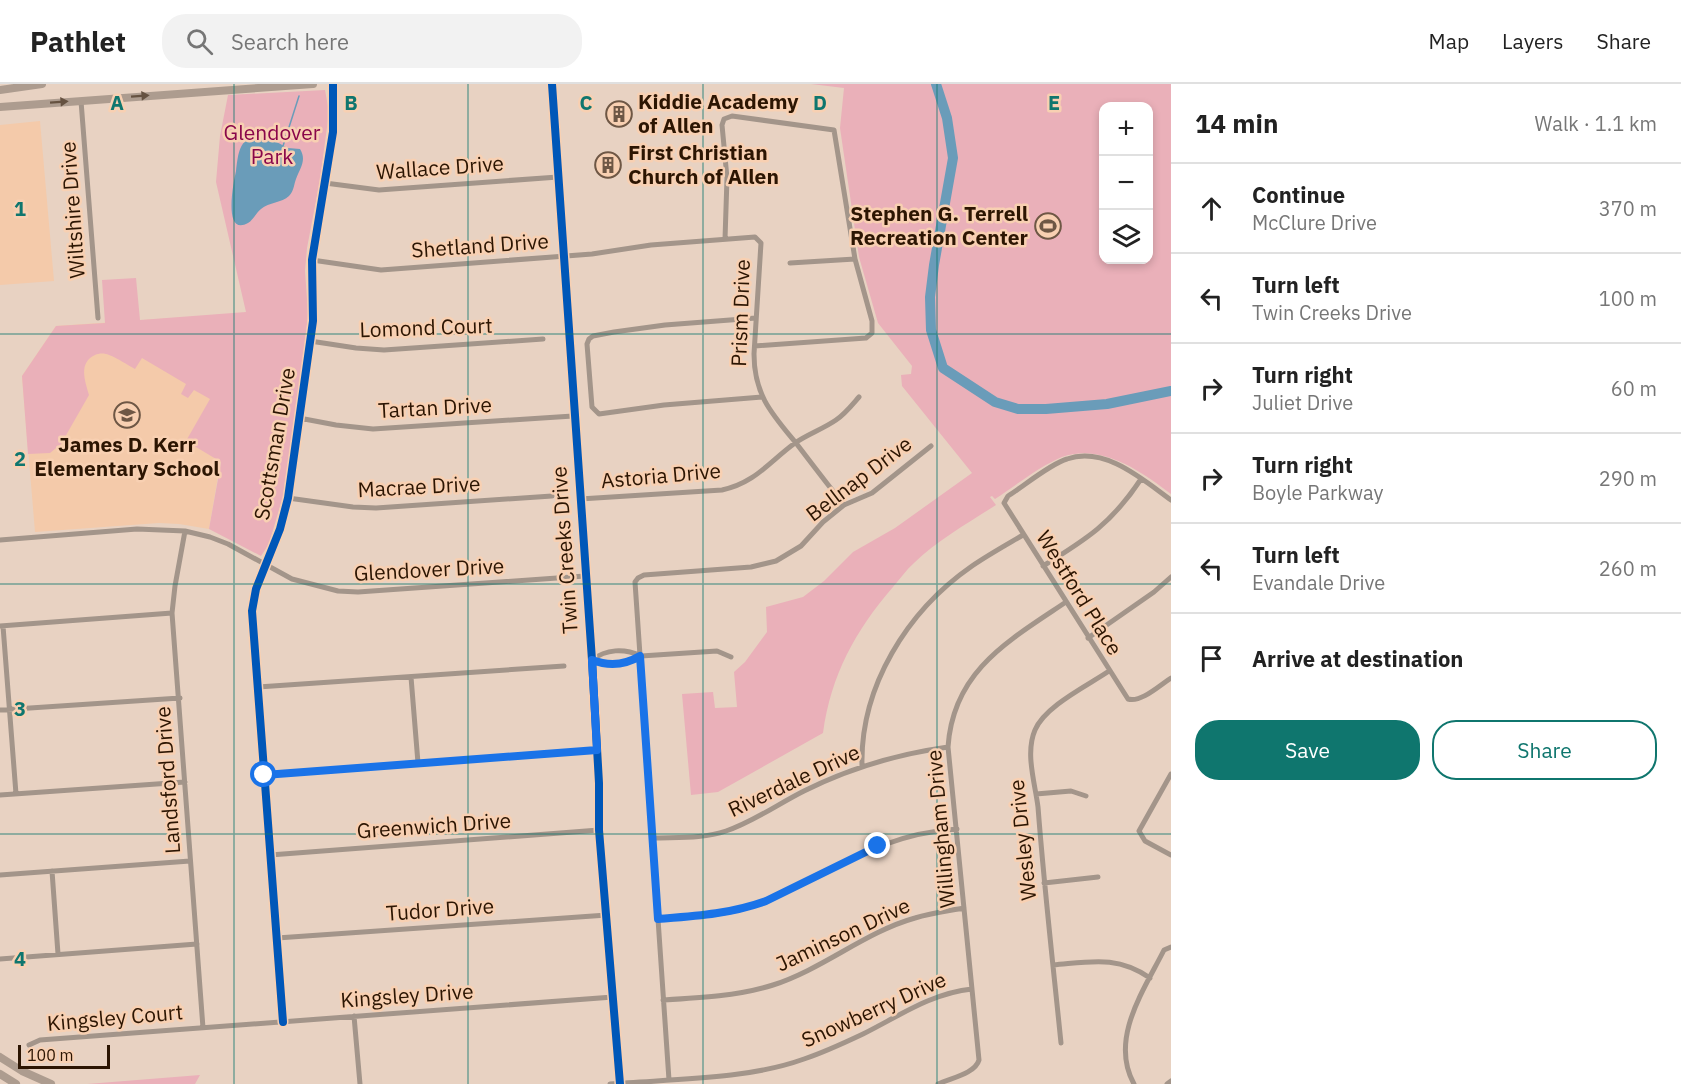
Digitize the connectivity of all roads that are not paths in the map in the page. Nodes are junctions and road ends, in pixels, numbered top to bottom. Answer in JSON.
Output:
{"nodes":[{"id":1,"x":10,"y":84,"type":"edge"},
{"id":2,"x":42,"y":84,"type":"edge"},
{"id":3,"x":313,"y":84,"type":"edge"},
{"id":4,"x":333,"y":84,"type":"edge"},
{"id":5,"x":552,"y":84,"type":"edge"},
{"id":6,"x":0,"y":85,"type":"edge"},
{"id":7,"x":212,"y":88,"type":"edge"},
{"id":8,"x":0,"y":90,"type":"edge"},
{"id":9,"x":81,"y":101,"type":"junction"},
{"id":10,"x":0,"y":106,"type":"edge"},
{"id":11,"x":558,"y":177,"type":"junction"},
{"id":12,"x":326,"y":183,"type":"junction"},
{"id":13,"x":725,"y":238,"type":"junction"},
{"id":14,"x":757,"y":238,"type":"joint"},
{"id":15,"x":563,"y":256,"type":"junction"},
{"id":16,"x":855,"y":259,"type":"junction"},
{"id":17,"x":312,"y":260,"type":"junction"},
{"id":18,"x":790,"y":263,"type":"dead end"},
{"id":19,"x":98,"y":318,"type":"dead end"},
{"id":20,"x":756,"y":318,"type":"junction"},
{"id":21,"x":543,"y":339,"type":"dead end"},
{"id":22,"x":310,"y":341,"type":"junction"},
{"id":23,"x":755,"y":346,"type":"junction"},
{"id":24,"x":762,"y":397,"type":"junction"},
{"id":25,"x":859,"y":397,"type":"dead end"},
{"id":26,"x":573,"y":416,"type":"junction"},
{"id":27,"x":299,"y":418,"type":"junction"},
{"id":28,"x":796,"y":443,"type":"junction"},
{"id":29,"x":931,"y":446,"type":"dead end"},
{"id":30,"x":1141,"y":479,"type":"junction"},
{"id":31,"x":552,"y":496,"type":"dead end"},
{"id":32,"x":288,"y":498,"type":"junction"},
{"id":33,"x":579,"y":499,"type":"junction"},
{"id":34,"x":1171,"y":500,"type":"edge"},
{"id":35,"x":844,"y":505,"type":"junction"},
{"id":36,"x":185,"y":531,"type":"junction"},
{"id":37,"x":1023,"y":535,"type":"junction"},
{"id":38,"x":0,"y":540,"type":"edge"},
{"id":39,"x":265,"y":564,"type":"junction"},
{"id":40,"x":1043,"y":566,"type":"junction"},
{"id":41,"x":585,"y":576,"type":"junction"},
{"id":42,"x":1171,"y":577,"type":"edge"},
{"id":43,"x":1065,"y":602,"type":"junction"},
{"id":44,"x":172,"y":613,"type":"junction"},
{"id":45,"x":2,"y":626,"type":"edge"},
{"id":46,"x":1088,"y":638,"type":"junction"},
{"id":47,"x":640,"y":656,"type":"junction"},
{"id":48,"x":731,"y":657,"type":"dead end"},
{"id":49,"x":592,"y":660,"type":"junction"},
{"id":50,"x":564,"y":666,"type":"dead end"},
{"id":51,"x":1109,"y":671,"type":"junction"},
{"id":52,"x":411,"y":677,"type":"junction"},
{"id":53,"x":1171,"y":678,"type":"edge"},
{"id":54,"x":258,"y":687,"type":"junction"},
{"id":55,"x":180,"y":698,"type":"junction"},
{"id":56,"x":0,"y":710,"type":"edge"},
{"id":57,"x":9,"y":710,"type":"junction"},
{"id":58,"x":948,"y":747,"type":"junction"},
{"id":59,"x":597,"y":750,"type":"junction"},
{"id":60,"x":418,"y":763,"type":"junction"},
{"id":61,"x":862,"y":766,"type":"junction"},
{"id":62,"x":1171,"y":774,"type":"edge"},
{"id":63,"x":264,"y":775,"type":"junction"},
{"id":64,"x":185,"y":782,"type":"junction"},
{"id":65,"x":16,"y":794,"type":"junction"},
{"id":66,"x":1036,"y":794,"type":"junction"},
{"id":67,"x":0,"y":795,"type":"edge"},
{"id":68,"x":1086,"y":796,"type":"dead end"},
{"id":69,"x":957,"y":829,"type":"junction"},
{"id":70,"x":599,"y":830,"type":"junction"},
{"id":71,"x":653,"y":838,"type":"junction"},
{"id":72,"x":270,"y":855,"type":"junction"},
{"id":73,"x":1171,"y":855,"type":"edge"},
{"id":74,"x":190,"y":861,"type":"junction"},
{"id":75,"x":52,"y":871,"type":"junction"},
{"id":76,"x":0,"y":875,"type":"edge"},
{"id":77,"x":1098,"y":877,"type":"dead end"},
{"id":78,"x":1044,"y":883,"type":"junction"},
{"id":79,"x":964,"y":908,"type":"junction"},
{"id":80,"x":607,"y":915,"type":"junction"},
{"id":81,"x":658,"y":919,"type":"junction"},
{"id":82,"x":277,"y":938,"type":"junction"},
{"id":83,"x":197,"y":944,"type":"junction"},
{"id":84,"x":1171,"y":947,"type":"edge"},
{"id":85,"x":58,"y":954,"type":"junction"},
{"id":86,"x":0,"y":959,"type":"edge"},
{"id":87,"x":1053,"y":965,"type":"junction"},
{"id":88,"x":1150,"y":978,"type":"junction"},
{"id":89,"x":972,"y":989,"type":"junction"},
{"id":90,"x":613,"y":998,"type":"junction"},
{"id":91,"x":663,"y":1000,"type":"junction"},
{"id":92,"x":354,"y":1016,"type":"junction"},
{"id":93,"x":283,"y":1022,"type":"junction"},
{"id":94,"x":203,"y":1028,"type":"junction"},
{"id":95,"x":1061,"y":1043,"type":"dead end"},
{"id":96,"x":29,"y":1044,"type":"dead end"},
{"id":97,"x":0,"y":1057,"type":"edge"},
{"id":98,"x":0,"y":1074,"type":"edge"},
{"id":99,"x":669,"y":1080,"type":"junction"},
{"id":100,"x":1171,"y":1081,"type":"edge"},
{"id":101,"x":16,"y":1084,"type":"edge"},
{"id":102,"x":51,"y":1084,"type":"edge"},
{"id":103,"x":360,"y":1084,"type":"edge"},
{"id":104,"x":610,"y":1084,"type":"edge"},
{"id":105,"x":620,"y":1084,"type":"edge"},
{"id":106,"x":938,"y":1084,"type":"edge"},
{"id":107,"x":1134,"y":1084,"type":"edge"},
{"id":108,"x":1167,"y":1084,"type":"edge"}],
"edges":[{"from":1,"to":6,"type":"street"},
{"from":2,"to":8,"type":"street"},
{"from":3,"to":7,"type":"street"},
{"from":4,"to":12,"type":"street","name":"Scottsman Drive"},
{"from":5,"to":11,"type":"street","name":"Twin Creeks Drive"},
{"from":9,"to":7,"type":"street","one_way":true},
{"from":10,"to":9,"type":"street","one_way":true},
{"from":9,"to":19,"type":"street","name":"Wiltshire Drive"},
{"from":11,"to":12,"type":"street","name":"Wallace Drive"},
{"from":11,"to":15,"type":"street","name":"Twin Creeks Drive"},
{"from":12,"to":17,"type":"street","name":"Scottsman Drive"},
{"from":13,"to":14,"type":"street","name":"Shetland Drive"},
{"from":13,"to":15,"type":"street","name":"Shetland Drive"},
{"from":13,"to":16,"type":"street"},
{"from":14,"to":20,"type":"street","name":"Prism Drive"},
{"from":15,"to":17,"type":"street","name":"Shetland Drive"},
{"from":15,"to":26,"type":"street","name":"Twin Creeks Drive"},
{"from":16,"to":18,"type":"street"},
{"from":16,"to":23,"type":"street"},
{"from":17,"to":22,"type":"street","name":"Scottsman Drive"},
{"from":20,"to":23,"type":"street","name":"Prism Drive"},
{"from":20,"to":24,"type":"street"},
{"from":21,"to":22,"type":"street","name":"Lomond Court"},
{"from":22,"to":27,"type":"street","name":"Scottsman Drive"},
{"from":23,"to":24,"type":"street","name":"Prism Drive"},
{"from":24,"to":28,"type":"street","name":"Prism Drive"},
{"from":25,"to":28,"type":"street","name":"Astoria Drive"},
{"from":26,"to":27,"type":"street","name":"Tartan Drive"},
{"from":26,"to":33,"type":"street","name":"Twin Creeks Drive"},
{"from":27,"to":32,"type":"street","name":"Scottsman Drive"},
{"from":28,"to":33,"type":"street","name":"Astoria Drive"},
{"from":28,"to":35,"type":"street","name":"Prism Drive"},
{"from":29,"to":35,"type":"street","name":"Bellnap Drive"},
{"from":30,"to":34,"type":"street"},
{"from":30,"to":37,"type":"street","name":"Westford Place"},
{"from":30,"to":40,"type":"street"},
{"from":31,"to":32,"type":"street","name":"Macrae Drive"},
{"from":32,"to":39,"type":"street","name":"Scottsman Drive"},
{"from":33,"to":41,"type":"street","name":"Twin Creeks Drive"},
{"from":35,"to":47,"type":"street","name":"Bellnap Drive"},
{"from":36,"to":38,"type":"street","name":"Glendover Drive"},
{"from":36,"to":39,"type":"street","name":"Glendover Drive"},
{"from":36,"to":44,"type":"street","name":"Landsford Drive"},
{"from":37,"to":40,"type":"street","name":"Westford Place"},
{"from":37,"to":61,"type":"street"},
{"from":39,"to":41,"type":"street","name":"Glendover Drive"},
{"from":39,"to":54,"type":"street","name":"Scottsman Drive"},
{"from":40,"to":43,"type":"street","name":"Westford Place"},
{"from":41,"to":49,"type":"street","name":"Twin Creeks Drive"},
{"from":42,"to":46,"type":"street"},
{"from":43,"to":46,"type":"street","name":"Westford Place"},
{"from":43,"to":58,"type":"street","name":"Willingham Drive"},
{"from":44,"to":45,"type":"street"},
{"from":44,"to":55,"type":"street","name":"Landsford Drive"},
{"from":45,"to":57,"type":"street"},
{"from":46,"to":51,"type":"street","name":"Westford Place"},
{"from":47,"to":48,"type":"street"},
{"from":47,"to":49,"type":"street"},
{"from":47,"to":49,"type":"street"},
{"from":47,"to":71,"type":"street"},
{"from":49,"to":59,"type":"street","name":"Twin Creeks Drive"},
{"from":50,"to":52,"type":"street"},
{"from":51,"to":53,"type":"street","name":"Westford Place"},
{"from":51,"to":66,"type":"street","name":"Wesley Drive"},
{"from":52,"to":54,"type":"street"},
{"from":52,"to":60,"type":"street"},
{"from":54,"to":63,"type":"street","name":"Scottsman Drive"},
{"from":55,"to":57,"type":"street"},
{"from":55,"to":64,"type":"street","name":"Landsford Drive"},
{"from":56,"to":57,"type":"street"},
{"from":57,"to":65,"type":"street"},
{"from":58,"to":61,"type":"street","name":"Riverdale Drive"},
{"from":58,"to":69,"type":"street","name":"Willingham Drive"},
{"from":59,"to":60,"type":"street"},
{"from":59,"to":70,"type":"street","name":"Twin Creeks Drive"},
{"from":60,"to":63,"type":"street"},
{"from":61,"to":71,"type":"street","name":"Riverdale Drive"},
{"from":62,"to":73,"type":"street"},
{"from":63,"to":72,"type":"street","name":"Scottsman Drive"},
{"from":64,"to":65,"type":"street"},
{"from":64,"to":74,"type":"street","name":"Landsford Drive"},
{"from":65,"to":67,"type":"street"},
{"from":66,"to":68,"type":"street"},
{"from":66,"to":78,"type":"street","name":"Wesley Drive"},
{"from":69,"to":79,"type":"street","name":"Willingham Drive"},
{"from":69,"to":81,"type":"street"},
{"from":70,"to":72,"type":"street","name":"Greenwich Drive"},
{"from":70,"to":80,"type":"street","name":"Twin Creeks Drive"},
{"from":71,"to":81,"type":"street"},
{"from":72,"to":82,"type":"street","name":"Scottsman Drive"},
{"from":74,"to":75,"type":"street"},
{"from":74,"to":83,"type":"street","name":"Landsford Drive"},
{"from":75,"to":76,"type":"street"},
{"from":75,"to":85,"type":"street"},
{"from":77,"to":78,"type":"street"},
{"from":78,"to":87,"type":"street","name":"Wesley Drive"},
{"from":79,"to":89,"type":"street","name":"Willingham Drive"},
{"from":79,"to":91,"type":"street","name":"Jaminson Drive"},
{"from":80,"to":82,"type":"street","name":"Tudor Drive"},
{"from":80,"to":90,"type":"street","name":"Twin Creeks Drive"},
{"from":81,"to":91,"type":"street"},
{"from":82,"to":93,"type":"street","name":"Scottsman Drive"},
{"from":83,"to":85,"type":"street"},
{"from":83,"to":94,"type":"street","name":"Landsford Drive"},
{"from":84,"to":88,"type":"street"},
{"from":85,"to":86,"type":"street"},
{"from":87,"to":88,"type":"street"},
{"from":87,"to":95,"type":"street","name":"Wesley Drive"},
{"from":88,"to":107,"type":"street"},
{"from":89,"to":99,"type":"street","name":"Snowberry Drive"},
{"from":89,"to":106,"type":"street","name":"Willingham Drive"},
{"from":90,"to":92,"type":"street","name":"Kingsley Drive"},
{"from":90,"to":105,"type":"street","name":"Twin Creeks Drive"},
{"from":91,"to":99,"type":"street"},
{"from":92,"to":93,"type":"street","name":"Kingsley Drive"},
{"from":92,"to":103,"type":"street"},
{"from":93,"to":94,"type":"street","name":"Kingsley Drive"},
{"from":94,"to":96,"type":"street","name":"Kingsley Court"},
{"from":97,"to":102,"type":"street"},
{"from":98,"to":101,"type":"street"},
{"from":99,"to":105,"type":"street","name":"Snowberry Drive"},
{"from":100,"to":108,"type":"street"},
{"from":104,"to":105,"type":"street","name":"Snowberry Drive"}]}
